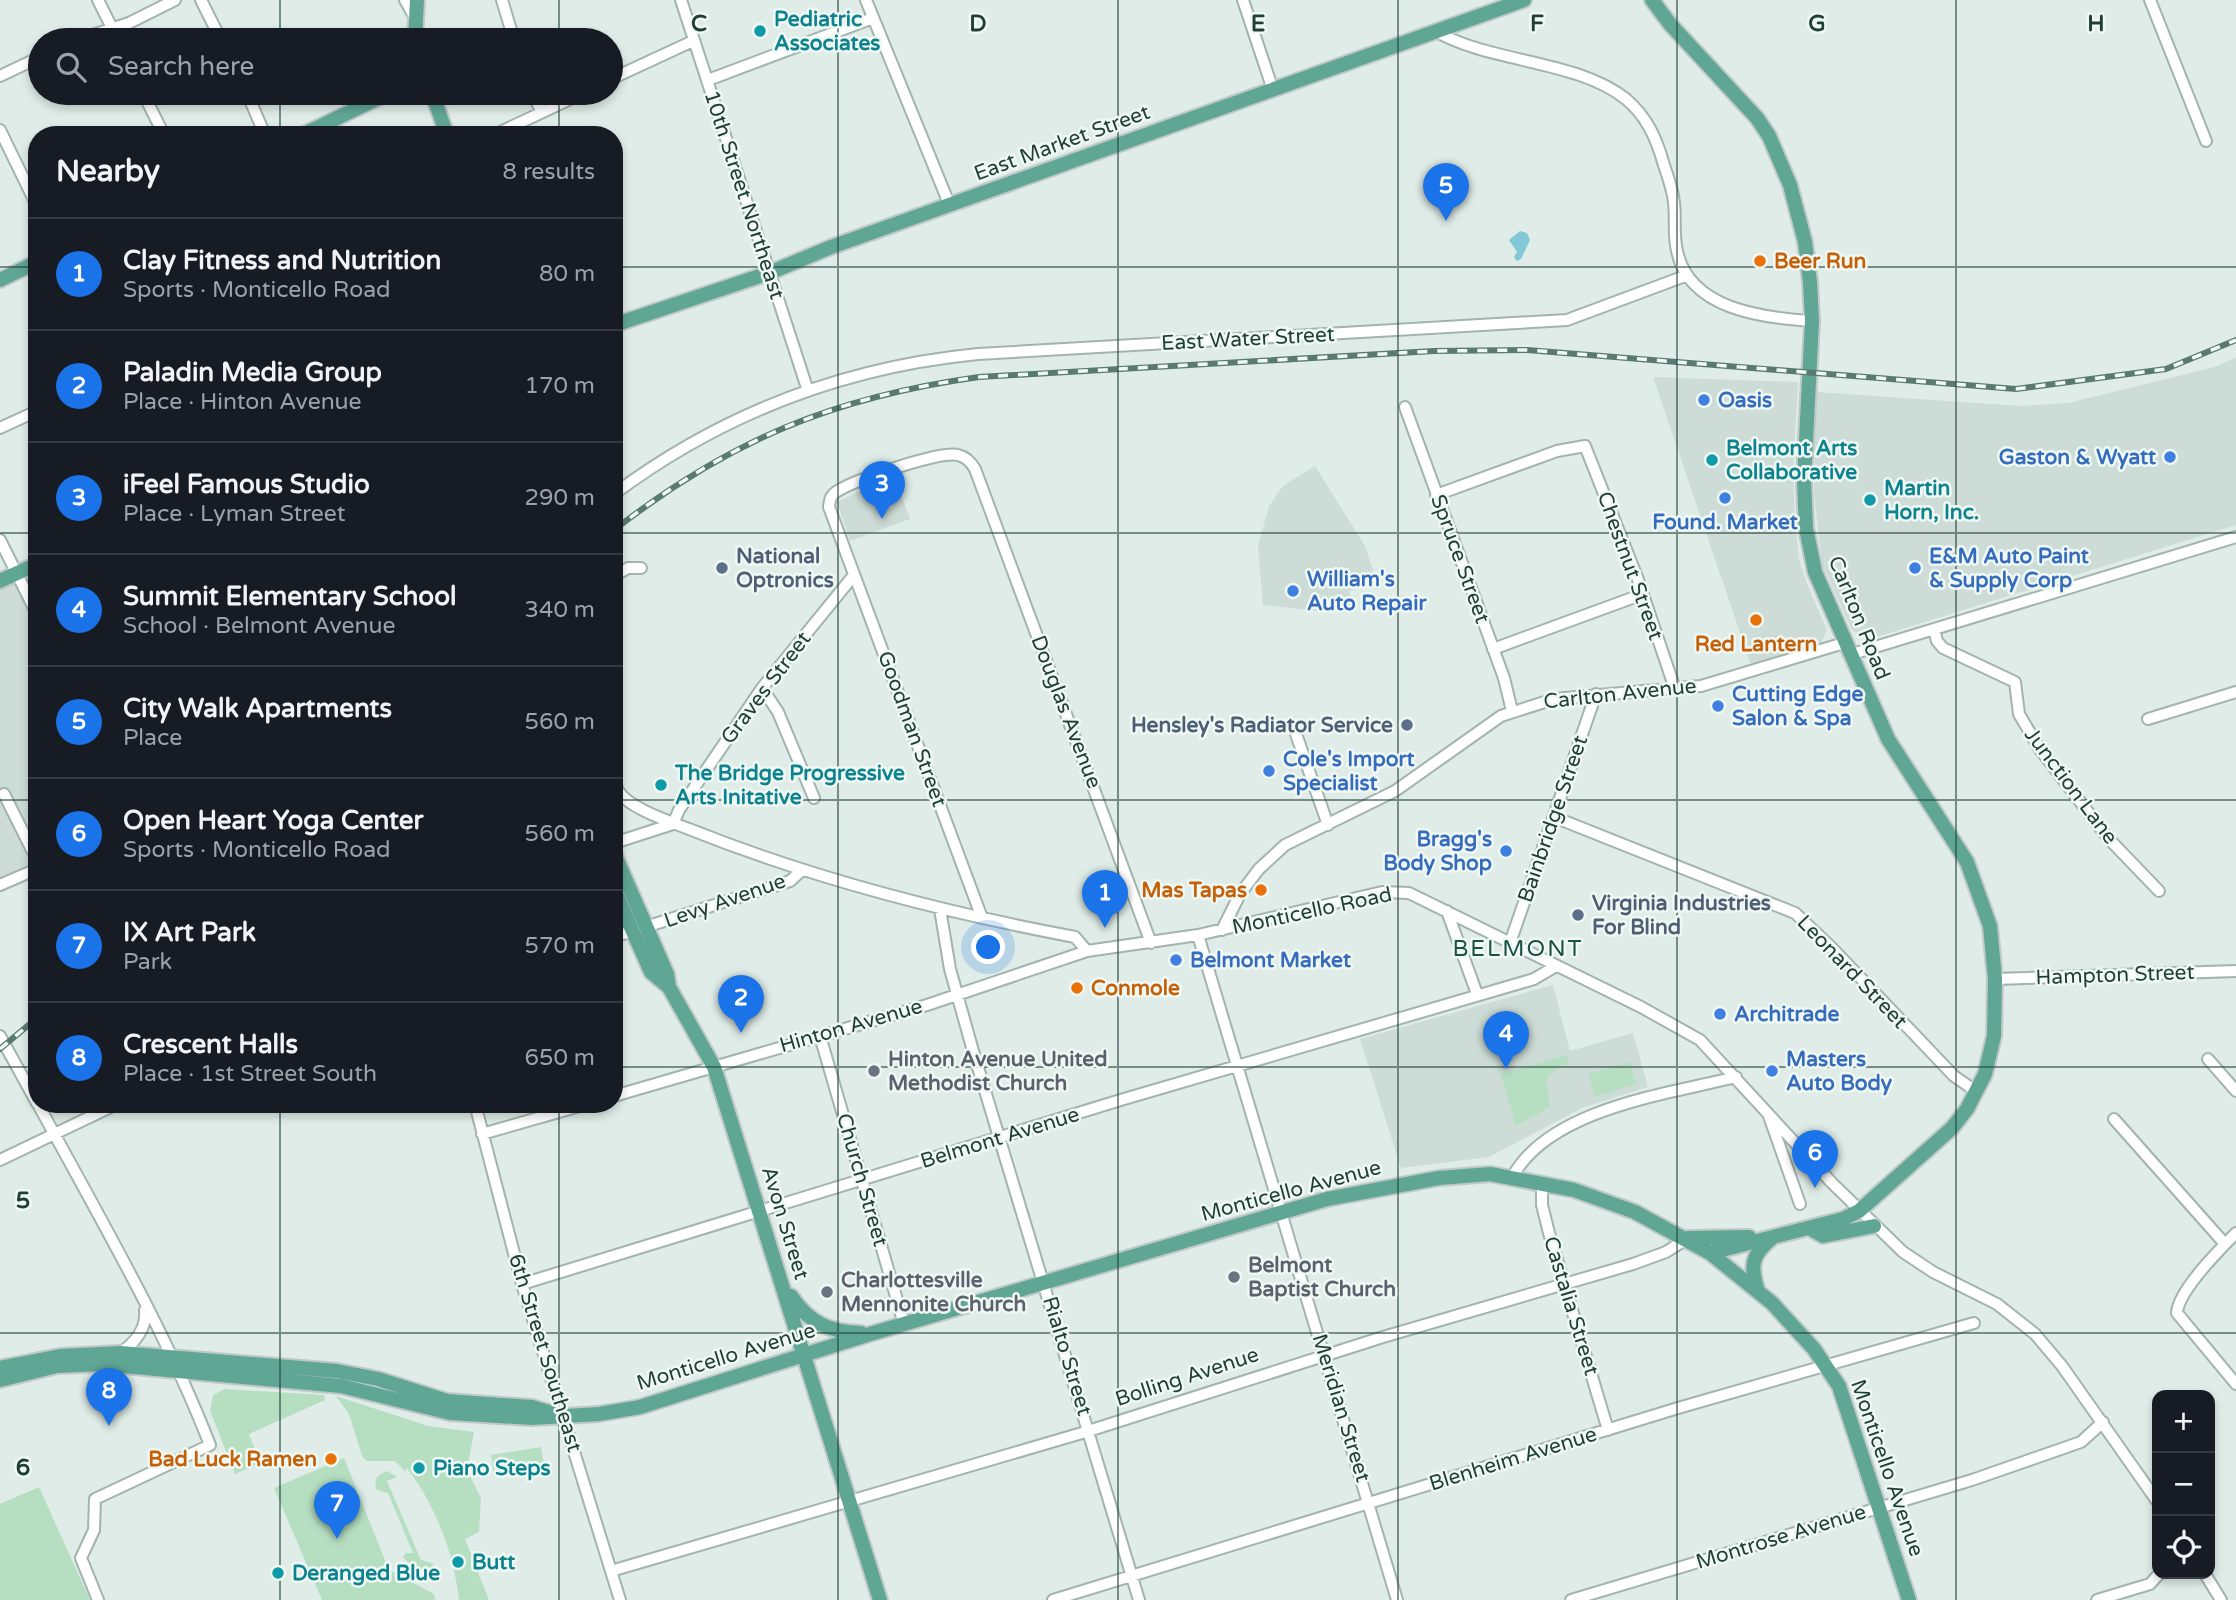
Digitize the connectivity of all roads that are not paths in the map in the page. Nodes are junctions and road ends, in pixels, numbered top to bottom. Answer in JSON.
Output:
{"nodes":[{"id":1,"x":98,"y":0,"type":"edge"},
{"id":2,"x":175,"y":0,"type":"edge"},
{"id":3,"x":201,"y":0,"type":"edge"},
{"id":4,"x":405,"y":0,"type":"edge"},
{"id":5,"x":418,"y":0,"type":"edge"},
{"id":6,"x":502,"y":0,"type":"edge"},
{"id":7,"x":681,"y":0,"type":"edge"},
{"id":8,"x":1242,"y":0,"type":"edge"},
{"id":9,"x":1524,"y":0,"type":"edge"},
{"id":10,"x":1652,"y":0,"type":"edge"},
{"id":11,"x":2150,"y":0,"type":"edge"},
{"id":12,"x":870,"y":1,"type":"edge"},
{"id":13,"x":414,"y":16,"type":"junction"},
{"id":14,"x":873,"y":18,"type":"junction"},
{"id":15,"x":112,"y":28,"type":"joint"},
{"id":16,"x":215,"y":28,"type":"edge"},
{"id":17,"x":414,"y":28,"type":"edge"},
{"id":18,"x":510,"y":28,"type":"edge"},
{"id":19,"x":1437,"y":32,"type":"junction"},
{"id":20,"x":693,"y":41,"type":"junction"},
{"id":21,"x":28,"y":63,"type":"edge"},
{"id":22,"x":623,"y":73,"type":"edge"},
{"id":23,"x":0,"y":76,"type":"edge"},
{"id":24,"x":708,"y":80,"type":"junction"},
{"id":25,"x":1273,"y":90,"type":"junction"},
{"id":26,"x":150,"y":105,"type":"edge"},
{"id":27,"x":252,"y":105,"type":"edge"},
{"id":28,"x":364,"y":105,"type":"edge"},
{"id":29,"x":428,"y":105,"type":"edge"},
{"id":30,"x":436,"y":105,"type":"edge"},
{"id":31,"x":538,"y":105,"type":"edge"},
{"id":32,"x":557,"y":105,"type":"edge"},
{"id":33,"x":542,"y":112,"type":"junction"},
{"id":34,"x":160,"y":126,"type":"edge"},
{"id":35,"x":261,"y":126,"type":"edge"},
{"id":36,"x":321,"y":126,"type":"edge"},
{"id":37,"x":434,"y":126,"type":"edge"},
{"id":38,"x":444,"y":126,"type":"edge"},
{"id":39,"x":513,"y":126,"type":"edge"},
{"id":40,"x":0,"y":130,"type":"edge"},
{"id":41,"x":2206,"y":141,"type":"dead end"},
{"id":42,"x":28,"y":188,"type":"edge"},
{"id":43,"x":950,"y":205,"type":"junction"},
{"id":44,"x":28,"y":267,"type":"edge"},
{"id":45,"x":769,"y":273,"type":"junction"},
{"id":46,"x":1685,"y":276,"type":"junction"},
{"id":47,"x":0,"y":281,"type":"edge"},
{"id":48,"x":1812,"y":321,"type":"junction"},
{"id":49,"x":623,"y":322,"type":"edge"},
{"id":50,"x":808,"y":391,"type":"junction"},
{"id":51,"x":1405,"y":407,"type":"dead end"},
{"id":52,"x":28,"y":415,"type":"edge"},
{"id":53,"x":0,"y":428,"type":"edge"},
{"id":54,"x":980,"y":482,"type":"joint"},
{"id":55,"x":623,"y":488,"type":"edge"},
{"id":56,"x":1436,"y":495,"type":"junction"},
{"id":57,"x":2236,"y":537,"type":"edge"},
{"id":58,"x":0,"y":540,"type":"edge"},
{"id":59,"x":28,"y":568,"type":"edge"},
{"id":60,"x":640,"y":568,"type":"dead end"},
{"id":61,"x":623,"y":571,"type":"edge"},
{"id":62,"x":16,"y":573,"type":"junction"},
{"id":63,"x":855,"y":575,"type":"junction"},
{"id":64,"x":0,"y":581,"type":"edge"},
{"id":65,"x":1643,"y":594,"type":"junction"},
{"id":66,"x":28,"y":596,"type":"edge"},
{"id":67,"x":1934,"y":629,"type":"junction"},
{"id":68,"x":1493,"y":649,"type":"junction"},
{"id":69,"x":1847,"y":649,"type":"junction"},
{"id":70,"x":762,"y":688,"type":"junction"},
{"id":71,"x":1675,"y":690,"type":"junction"},
{"id":72,"x":2236,"y":692,"type":"edge"},
{"id":73,"x":1596,"y":694,"type":"junction"},
{"id":74,"x":1512,"y":711,"type":"junction"},
{"id":75,"x":2148,"y":719,"type":"dead end"},
{"id":76,"x":1296,"y":734,"type":"dead end"},
{"id":77,"x":4,"y":794,"type":"dead end"},
{"id":78,"x":623,"y":796,"type":"edge"},
{"id":79,"x":814,"y":798,"type":"dead end"},
{"id":80,"x":1554,"y":817,"type":"junction"},
{"id":81,"x":673,"y":824,"type":"junction"},
{"id":82,"x":1328,"y":825,"type":"junction"},
{"id":83,"x":623,"y":840,"type":"edge"},
{"id":84,"x":28,"y":842,"type":"edge"},
{"id":85,"x":801,"y":871,"type":"junction"},
{"id":86,"x":28,"y":873,"type":"edge"},
{"id":87,"x":623,"y":881,"type":"edge"},
{"id":88,"x":0,"y":885,"type":"edge"},
{"id":89,"x":2159,"y":891,"type":"dead end"},
{"id":90,"x":623,"y":904,"type":"edge"},
{"id":91,"x":940,"y":909,"type":"junction"},
{"id":92,"x":1447,"y":911,"type":"junction"},
{"id":93,"x":982,"y":918,"type":"junction"},
{"id":94,"x":639,"y":930,"type":"junction"},
{"id":95,"x":1222,"y":930,"type":"junction"},
{"id":96,"x":623,"y":934,"type":"edge"},
{"id":97,"x":1198,"y":935,"type":"junction"},
{"id":98,"x":1151,"y":943,"type":"junction"},
{"id":99,"x":1510,"y":943,"type":"junction"},
{"id":100,"x":1087,"y":951,"type":"junction"},
{"id":101,"x":1556,"y":966,"type":"junction"},
{"id":102,"x":2236,"y":971,"type":"edge"},
{"id":103,"x":1995,"y":979,"type":"junction"},
{"id":104,"x":958,"y":994,"type":"junction"},
{"id":105,"x":1477,"y":994,"type":"junction"},
{"id":106,"x":0,"y":1036,"type":"edge"},
{"id":107,"x":820,"y":1036,"type":"junction"},
{"id":108,"x":2208,"y":1059,"type":"dead end"},
{"id":109,"x":1237,"y":1066,"type":"junction"},
{"id":110,"x":714,"y":1068,"type":"junction"},
{"id":111,"x":1736,"y":1077,"type":"junction"},
{"id":112,"x":28,"y":1087,"type":"edge"},
{"id":113,"x":2236,"y":1091,"type":"edge"},
{"id":114,"x":1977,"y":1092,"type":"junction"},
{"id":115,"x":623,"y":1093,"type":"edge"},
{"id":116,"x":1767,"y":1111,"type":"junction"},
{"id":117,"x":42,"y":1113,"type":"edge"},
{"id":118,"x":99,"y":1113,"type":"edge"},
{"id":119,"x":477,"y":1113,"type":"edge"},
{"id":120,"x":556,"y":1113,"type":"edge"},
{"id":121,"x":2114,"y":1119,"type":"dead end"},
{"id":122,"x":482,"y":1134,"type":"junction"},
{"id":123,"x":54,"y":1135,"type":"junction"},
{"id":124,"x":1001,"y":1138,"type":"junction"},
{"id":125,"x":0,"y":1160,"type":"edge"},
{"id":126,"x":1513,"y":1176,"type":"junction"},
{"id":127,"x":861,"y":1180,"type":"junction"},
{"id":128,"x":1542,"y":1182,"type":"junction"},
{"id":129,"x":1800,"y":1204,"type":"dead end"},
{"id":130,"x":1859,"y":1211,"type":"junction"},
{"id":131,"x":1282,"y":1212,"type":"junction"},
{"id":132,"x":760,"y":1213,"type":"junction"},
{"id":133,"x":1874,"y":1226,"type":"junction"},
{"id":134,"x":1809,"y":1228,"type":"junction"},
{"id":135,"x":2236,"y":1233,"type":"edge"},
{"id":136,"x":1775,"y":1236,"type":"junction"},
{"id":137,"x":1688,"y":1238,"type":"junction"},
{"id":138,"x":2225,"y":1244,"type":"junction"},
{"id":139,"x":1710,"y":1253,"type":"junction"},
{"id":140,"x":781,"y":1281,"type":"junction"},
{"id":141,"x":1564,"y":1283,"type":"junction"},
{"id":142,"x":522,"y":1284,"type":"junction"},
{"id":143,"x":1046,"y":1284,"type":"junction"},
{"id":144,"x":1758,"y":1291,"type":"junction"},
{"id":145,"x":144,"y":1304,"type":"junction"},
{"id":146,"x":1974,"y":1323,"type":"dead end"},
{"id":147,"x":904,"y":1324,"type":"junction"},
{"id":148,"x":870,"y":1334,"type":"junction"},
{"id":149,"x":120,"y":1353,"type":"junction"},
{"id":150,"x":804,"y":1355,"type":"junction"},
{"id":151,"x":1325,"y":1356,"type":"junction"},
{"id":152,"x":1826,"y":1365,"type":"junction"},
{"id":153,"x":175,"y":1366,"type":"junction"},
{"id":154,"x":0,"y":1368,"type":"edge"},
{"id":155,"x":0,"y":1380,"type":"edge"},
{"id":156,"x":2236,"y":1384,"type":"edge"},
{"id":157,"x":564,"y":1416,"type":"junction"},
{"id":158,"x":2103,"y":1422,"type":"junction"},
{"id":159,"x":1089,"y":1430,"type":"junction"},
{"id":160,"x":1608,"y":1430,"type":"junction"},
{"id":161,"x":2152,"y":1494,"type":"edge"},
{"id":162,"x":850,"y":1502,"type":"junction"},
{"id":163,"x":1369,"y":1504,"type":"junction"},
{"id":164,"x":1880,"y":1507,"type":"junction"},
{"id":165,"x":611,"y":1571,"type":"junction"},
{"id":166,"x":1132,"y":1576,"type":"junction"},
{"id":167,"x":2154,"y":1579,"type":"edge"},
{"id":168,"x":2208,"y":1579,"type":"edge"},
{"id":169,"x":98,"y":1600,"type":"edge"},
{"id":170,"x":620,"y":1600,"type":"edge"},
{"id":171,"x":880,"y":1600,"type":"edge"},
{"id":172,"x":1053,"y":1600,"type":"edge"},
{"id":173,"x":1139,"y":1600,"type":"edge"},
{"id":174,"x":1397,"y":1600,"type":"edge"},
{"id":175,"x":1571,"y":1600,"type":"edge"},
{"id":176,"x":1909,"y":1600,"type":"edge"},
{"id":177,"x":2097,"y":1600,"type":"edge"},
{"id":178,"x":2221,"y":1600,"type":"edge"}],
"edges":[{"from":1,"to":15,"type":"street"},
{"from":2,"to":15,"type":"street"},
{"from":3,"to":16,"type":"street"},
{"from":4,"to":13,"type":"street"},
{"from":5,"to":13,"type":"main road"},
{"from":6,"to":18,"type":"street"},
{"from":7,"to":20,"type":"street","name":"10th Street Northeast"},
{"from":8,"to":25,"type":"street"},
{"from":9,"to":19,"type":"main road","name":"East Market Street"},
{"from":10,"to":48,"type":"main road","name":"Carlton Road"},
{"from":11,"to":41,"type":"street"},
{"from":12,"to":14,"type":"street"},
{"from":13,"to":17,"type":"main road"},
{"from":14,"to":24,"type":"street"},
{"from":14,"to":43,"type":"street"},
{"from":19,"to":25,"type":"main road","name":"East Market Street"},
{"from":19,"to":46,"type":"street"},
{"from":20,"to":22,"type":"street"},
{"from":20,"to":24,"type":"street","name":"10th Street Northeast"},
{"from":21,"to":23,"type":"street"},
{"from":24,"to":45,"type":"street","name":"10th Street Northeast"},
{"from":25,"to":43,"type":"main road","name":"East Market Street"},
{"from":26,"to":34,"type":"street"},
{"from":27,"to":35,"type":"street"},
{"from":28,"to":36,"type":"main road"},
{"from":29,"to":37,"type":"main road"},
{"from":30,"to":38,"type":"main road"},
{"from":31,"to":33,"type":"street"},
{"from":32,"to":33,"type":"street"},
{"from":33,"to":39,"type":"street"},
{"from":40,"to":42,"type":"street"},
{"from":43,"to":45,"type":"main road","name":"East Market Street"},
{"from":44,"to":47,"type":"main road"},
{"from":45,"to":49,"type":"main road","name":"East Market Street"},
{"from":45,"to":50,"type":"street","name":"10th Street Northeast"},
{"from":46,"to":48,"type":"street"},
{"from":46,"to":50,"type":"street","name":"East Water Street"},
{"from":48,"to":69,"type":"main road","name":"Carlton Road"},
{"from":50,"to":55,"type":"street","name":"East Water Street"},
{"from":51,"to":56,"type":"street","name":"Spruce Street"},
{"from":52,"to":53,"type":"street"},
{"from":54,"to":63,"type":"street","name":"Goodman Street"},
{"from":54,"to":98,"type":"street","name":"Douglas Avenue"},
{"from":56,"to":65,"type":"street","name":"Chestnut Street"},
{"from":56,"to":68,"type":"street","name":"Spruce Street"},
{"from":57,"to":67,"type":"street","name":"Carlton Avenue"},
{"from":58,"to":62,"type":"street"},
{"from":59,"to":62,"type":"main road"},
{"from":60,"to":61,"type":"street"},
{"from":62,"to":64,"type":"main road"},
{"from":62,"to":66,"type":"street"},
{"from":63,"to":70,"type":"street","name":"Graves Street"},
{"from":63,"to":93,"type":"street","name":"Goodman Street"},
{"from":65,"to":68,"type":"street"},
{"from":65,"to":71,"type":"street","name":"Chestnut Street"},
{"from":67,"to":69,"type":"street","name":"Carlton Avenue"},
{"from":67,"to":89,"type":"street","name":"Junction Lane"},
{"from":68,"to":74,"type":"street","name":"Spruce Street"},
{"from":69,"to":71,"type":"street","name":"Carlton Avenue"},
{"from":69,"to":103,"type":"main road","name":"Carlton Road"},
{"from":70,"to":79,"type":"street"},
{"from":70,"to":81,"type":"street","name":"Graves Street"},
{"from":71,"to":73,"type":"street","name":"Carlton Avenue"},
{"from":72,"to":75,"type":"street"},
{"from":73,"to":74,"type":"street","name":"Carlton Avenue"},
{"from":73,"to":80,"type":"street","name":"Bainbridge Street"},
{"from":74,"to":82,"type":"street","name":"Carlton Avenue"},
{"from":76,"to":82,"type":"street"},
{"from":77,"to":84,"type":"street"},
{"from":78,"to":81,"type":"street"},
{"from":80,"to":99,"type":"street","name":"Bainbridge Street"},
{"from":80,"to":114,"type":"street","name":"Leonard Street"},
{"from":81,"to":83,"type":"street"},
{"from":81,"to":85,"type":"street"},
{"from":82,"to":95,"type":"street","name":"Carlton Avenue"},
{"from":85,"to":91,"type":"street"},
{"from":85,"to":94,"type":"street","name":"Levy Avenue"},
{"from":86,"to":88,"type":"street"},
{"from":87,"to":94,"type":"main road","name":"Avon Street"},
{"from":90,"to":94,"type":"main road","name":"Avon Street"},
{"from":91,"to":93,"type":"street"},
{"from":91,"to":104,"type":"street","name":"Rialto Street"},
{"from":92,"to":95,"type":"street","name":"Monticello Road"},
{"from":92,"to":99,"type":"street","name":"Monticello Road"},
{"from":92,"to":105,"type":"street"},
{"from":93,"to":100,"type":"street"},
{"from":94,"to":96,"type":"street","name":"Levy Avenue"},
{"from":94,"to":110,"type":"main road","name":"Avon Street"},
{"from":95,"to":97,"type":"street","name":"Monticello Road"},
{"from":97,"to":98,"type":"street","name":"Monticello Road"},
{"from":97,"to":109,"type":"street","name":"Meridian Street"},
{"from":98,"to":100,"type":"street","name":"Monticello Road"},
{"from":99,"to":101,"type":"street","name":"Monticello Road"},
{"from":100,"to":104,"type":"street","name":"Hinton Avenue"},
{"from":101,"to":105,"type":"street","name":"Belmont Avenue"},
{"from":101,"to":111,"type":"street","name":"Monticello Road"},
{"from":102,"to":103,"type":"street","name":"Hampton Street"},
{"from":103,"to":114,"type":"main road","name":"Carlton Road"},
{"from":104,"to":107,"type":"street","name":"Hinton Avenue"},
{"from":104,"to":124,"type":"street","name":"Rialto Street"},
{"from":105,"to":109,"type":"street","name":"Belmont Avenue"},
{"from":106,"to":112,"type":"street"},
{"from":107,"to":110,"type":"street","name":"Hinton Avenue"},
{"from":107,"to":127,"type":"street","name":"Church Street"},
{"from":108,"to":113,"type":"street"},
{"from":109,"to":124,"type":"street","name":"Belmont Avenue"},
{"from":109,"to":131,"type":"street","name":"Meridian Street"},
{"from":110,"to":115,"type":"street","name":"Hinton Avenue"},
{"from":110,"to":132,"type":"main road","name":"Avon Street"},
{"from":111,"to":116,"type":"street","name":"Monticello Road"},
{"from":111,"to":126,"type":"street"},
{"from":114,"to":130,"type":"main road","name":"Carlton Road"},
{"from":116,"to":129,"type":"street"},
{"from":116,"to":130,"type":"street","name":"Monticello Road"},
{"from":117,"to":123,"type":"street"},
{"from":118,"to":123,"type":"street"},
{"from":119,"to":122,"type":"street","name":"6th Street Southeast"},
{"from":120,"to":122,"type":"street"},
{"from":121,"to":138,"type":"street"},
{"from":122,"to":142,"type":"street","name":"6th Street Southeast"},
{"from":123,"to":125,"type":"street"},
{"from":123,"to":145,"type":"street"},
{"from":124,"to":127,"type":"street","name":"Belmont Avenue"},
{"from":124,"to":143,"type":"street","name":"Rialto Street"},
{"from":126,"to":128,"type":"main road","name":"Monticello Avenue"},
{"from":126,"to":131,"type":"main road","name":"Monticello Avenue"},
{"from":127,"to":132,"type":"street","name":"Belmont Avenue"},
{"from":127,"to":147,"type":"street","name":"Church Street"},
{"from":128,"to":137,"type":"main road","name":"Monticello Avenue"},
{"from":128,"to":141,"type":"street","name":"Castalia Street"},
{"from":130,"to":133,"type":"street","name":"Monticello Road"},
{"from":130,"to":134,"type":"main road","name":"Bolling Avenue"},
{"from":131,"to":143,"type":"main road","name":"Monticello Avenue"},
{"from":131,"to":151,"type":"street","name":"Meridian Street"},
{"from":132,"to":140,"type":"main road","name":"Avon Street"},
{"from":132,"to":142,"type":"street","name":"Belmont Avenue"},
{"from":133,"to":134,"type":"main road"},
{"from":133,"to":158,"type":"street","name":"Monticello Road"},
{"from":134,"to":136,"type":"main road","name":"Bolling Avenue"},
{"from":135,"to":138,"type":"street"},
{"from":136,"to":137,"type":"main road","name":"Bolling Avenue"},
{"from":136,"to":139,"type":"main road","name":"Bolling Avenue"},
{"from":136,"to":144,"type":"main road"},
{"from":137,"to":139,"type":"main road","name":"Monticello Avenue"},
{"from":137,"to":141,"type":"street","name":"Bolling Avenue"},
{"from":138,"to":156,"type":"street"},
{"from":139,"to":144,"type":"main road","name":"Monticello Avenue"},
{"from":140,"to":148,"type":"main road"},
{"from":140,"to":150,"type":"main road","name":"Avon Street"},
{"from":141,"to":151,"type":"street","name":"Bolling Avenue"},
{"from":141,"to":160,"type":"street","name":"Castalia Street"},
{"from":142,"to":157,"type":"street","name":"6th Street Southeast"},
{"from":143,"to":147,"type":"main road","name":"Monticello Avenue"},
{"from":143,"to":159,"type":"street","name":"Rialto Street"},
{"from":144,"to":152,"type":"main road","name":"Monticello Avenue"},
{"from":145,"to":149,"type":"street"},
{"from":145,"to":153,"type":"street"},
{"from":146,"to":152,"type":"street","name":"Blenheim Avenue"},
{"from":147,"to":148,"type":"main road","name":"Monticello Avenue"},
{"from":148,"to":150,"type":"main road","name":"Monticello Avenue"},
{"from":149,"to":153,"type":"main road","name":"Monticello Avenue"},
{"from":149,"to":154,"type":"main road","name":"Monticello Avenue"},
{"from":150,"to":157,"type":"main road","name":"Monticello Avenue"},
{"from":150,"to":162,"type":"main road","name":"Avon Street"},
{"from":151,"to":159,"type":"street","name":"Bolling Avenue"},
{"from":151,"to":163,"type":"street","name":"Meridian Street"},
{"from":152,"to":160,"type":"street","name":"Blenheim Avenue"},
{"from":152,"to":164,"type":"main road","name":"Monticello Avenue"},
{"from":153,"to":155,"type":"main road","name":"Monticello Avenue"},
{"from":153,"to":157,"type":"main road","name":"Monticello Avenue"},
{"from":153,"to":169,"type":"street"},
{"from":157,"to":165,"type":"street","name":"6th Street Southeast"},
{"from":158,"to":161,"type":"street","name":"Monticello Road"},
{"from":158,"to":164,"type":"street","name":"Montrose Avenue"},
{"from":159,"to":162,"type":"street","name":"Bolling Avenue"},
{"from":159,"to":166,"type":"street","name":"Rialto Street"},
{"from":160,"to":163,"type":"street","name":"Blenheim Avenue"},
{"from":162,"to":165,"type":"street","name":"Bolling Avenue"},
{"from":162,"to":171,"type":"main road","name":"Avon Street"},
{"from":163,"to":166,"type":"street","name":"Blenheim Avenue"},
{"from":163,"to":174,"type":"street","name":"Meridian Street"},
{"from":164,"to":175,"type":"street","name":"Montrose Avenue"},
{"from":164,"to":176,"type":"main road","name":"Monticello Avenue"},
{"from":165,"to":170,"type":"street","name":"6th Street Southeast"},
{"from":166,"to":172,"type":"street","name":"Blenheim Avenue"},
{"from":166,"to":173,"type":"street","name":"Rialto Street"},
{"from":167,"to":177,"type":"street"},
{"from":168,"to":178,"type":"street"}]}
